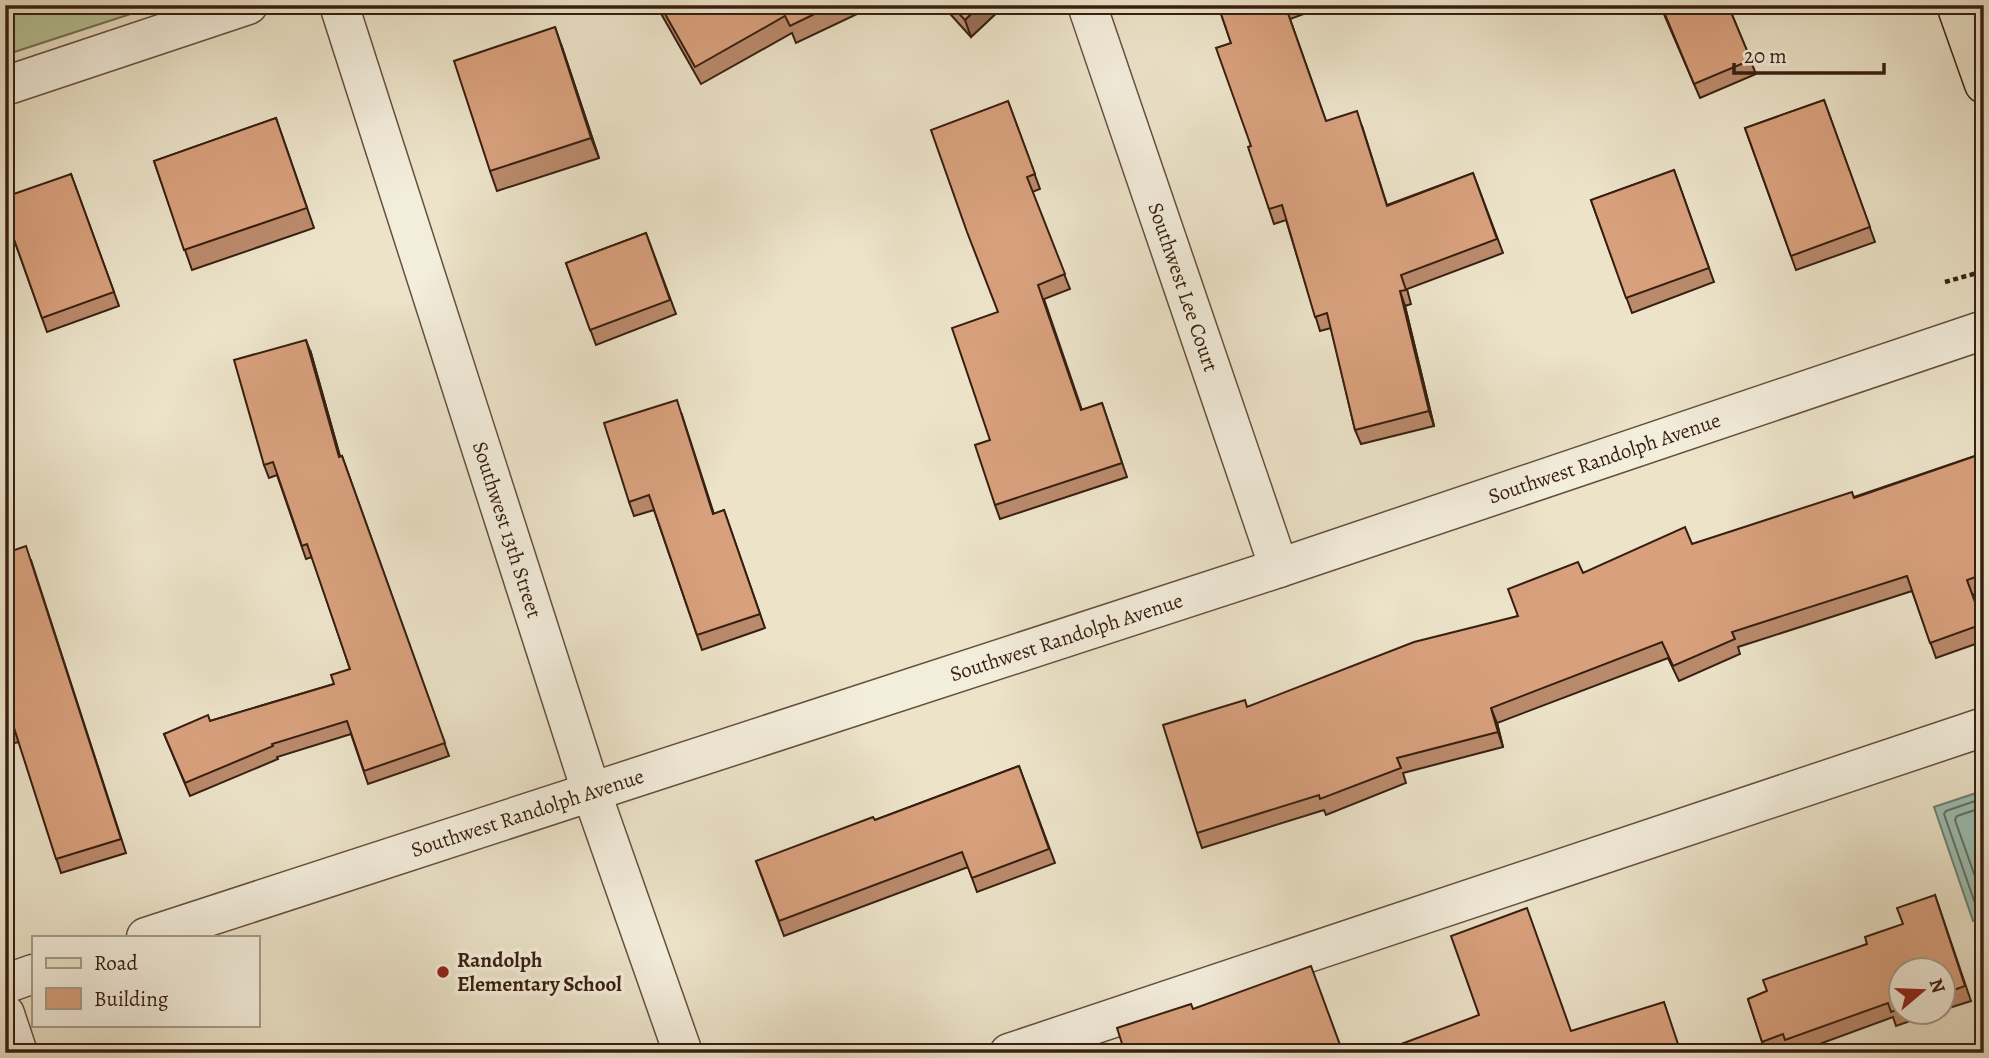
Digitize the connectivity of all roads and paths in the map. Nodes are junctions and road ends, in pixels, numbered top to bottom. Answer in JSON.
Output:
{"nodes":[{"id":1,"x":247,"y":5,"type":"edge"},
{"id":2,"x":339,"y":5,"type":"edge"},
{"id":3,"x":1087,"y":5,"type":"edge"},
{"id":4,"x":1956,"y":5,"type":"edge"},
{"id":5,"x":1984,"y":83,"type":"edge"},
{"id":6,"x":5,"y":86,"type":"edge"},
{"id":7,"x":1984,"y":271,"type":"edge"},
{"id":8,"x":1945,"y":282,"type":"dead end"},
{"id":9,"x":1984,"y":330,"type":"edge"},
{"id":10,"x":1279,"y":568,"type":"junction"},
{"id":11,"x":1984,"y":727,"type":"edge"},
{"id":12,"x":591,"y":791,"type":"junction"},
{"id":13,"x":149,"y":936,"type":"edge"},
{"id":14,"x":32,"y":974,"type":"edge"},
{"id":15,"x":5,"y":984,"type":"edge"},
{"id":16,"x":5,"y":1014,"type":"edge"},
{"id":17,"x":18,"y":1053,"type":"edge"},
{"id":18,"x":683,"y":1053,"type":"edge"},
{"id":19,"x":1009,"y":1053,"type":"edge"}],
"edges":[{"from":1,"to":6,"type":"street"},
{"from":2,"to":12,"type":"street","name":"Southwest 13th Street"},
{"from":3,"to":10,"type":"street","name":"Southwest Lee Court"},
{"from":4,"to":5,"type":"main road"},
{"from":7,"to":8,"type":"path"},
{"from":9,"to":10,"type":"street","name":"Southwest Randolph Avenue"},
{"from":10,"to":12,"type":"street","name":"Southwest Randolph Avenue"},
{"from":11,"to":19,"type":"street"},
{"from":12,"to":13,"type":"street","name":"Southwest Randolph Avenue"},
{"from":12,"to":18,"type":"street","name":"Southwest 13th Street"},
{"from":14,"to":15,"type":"street"},
{"from":16,"to":17,"type":"street"}]}
